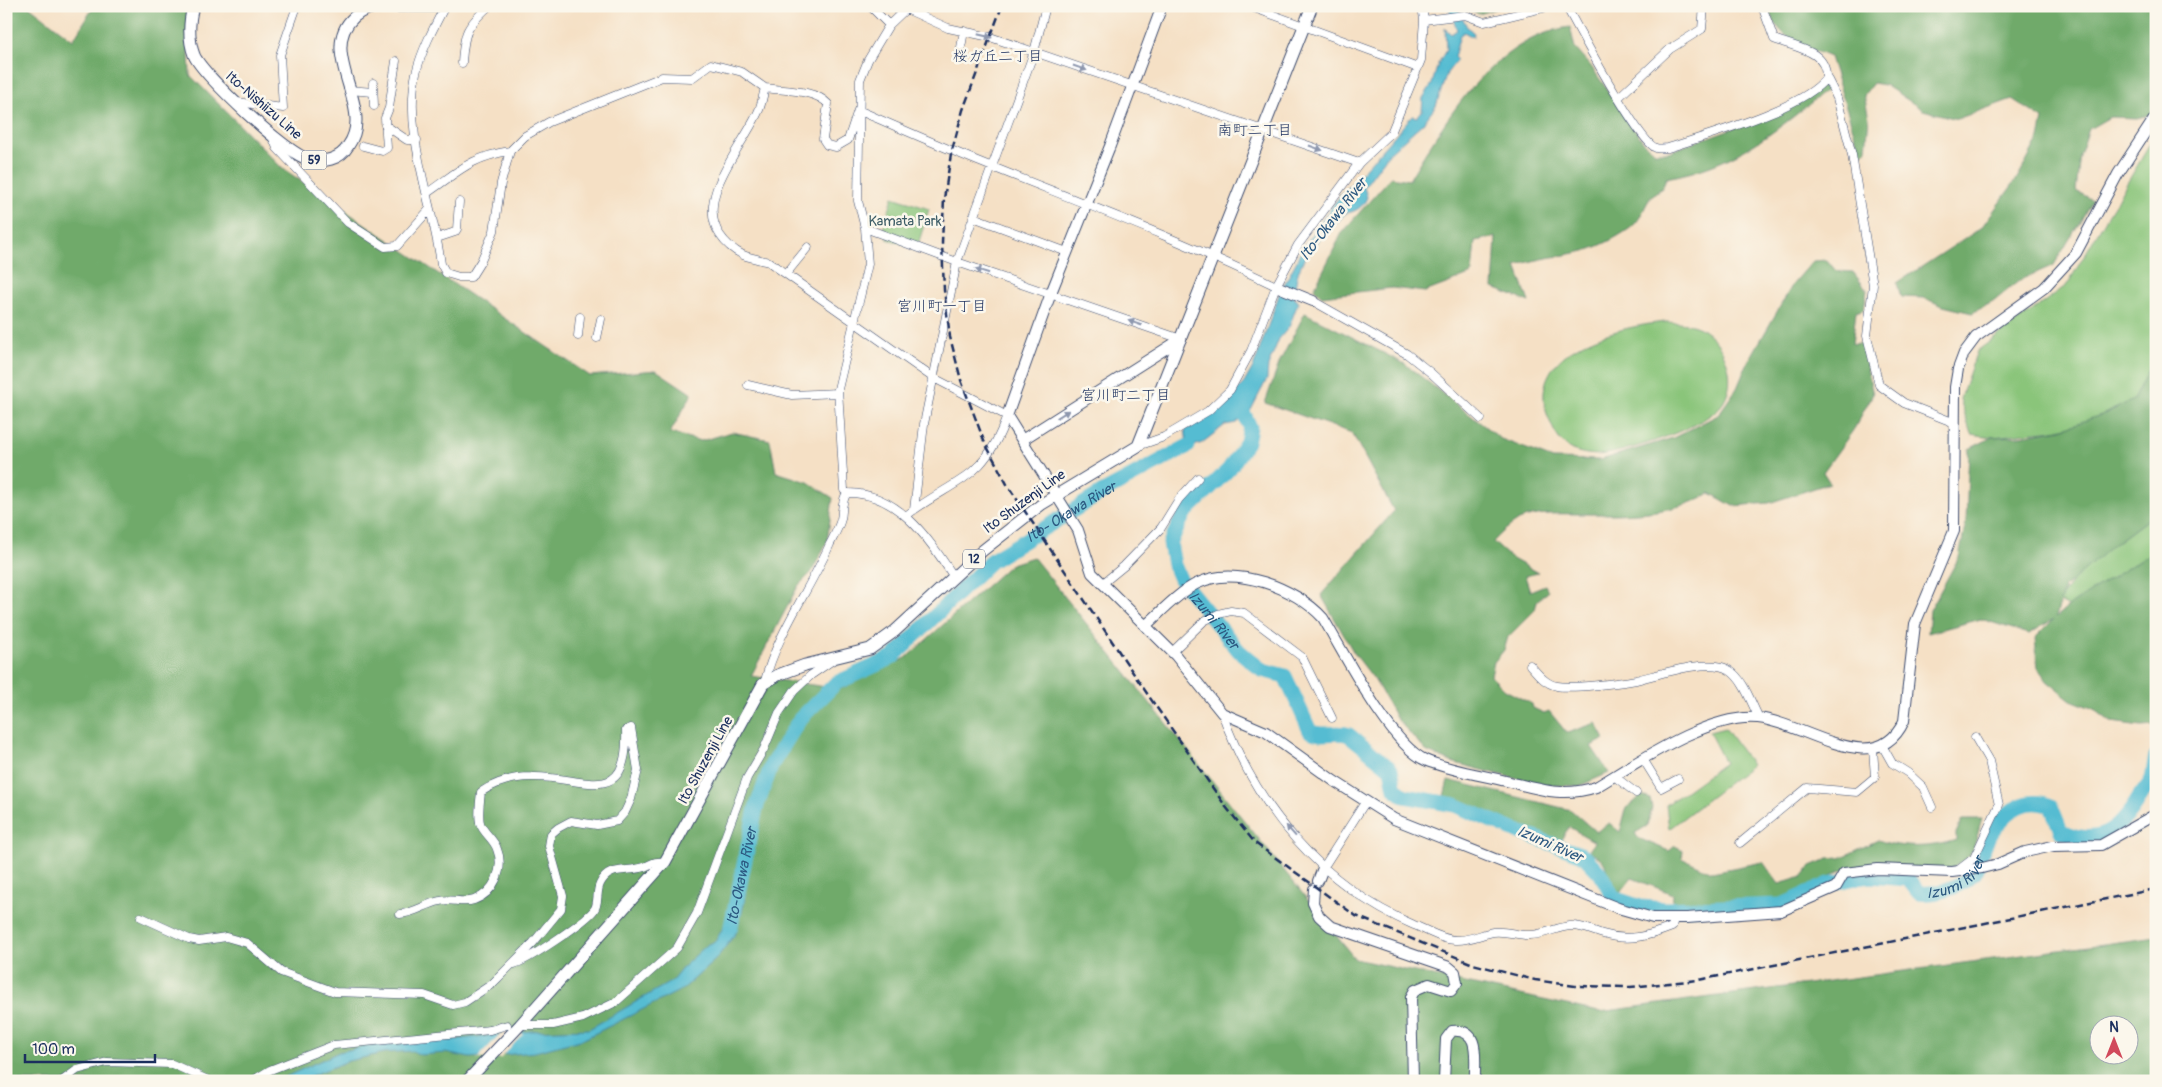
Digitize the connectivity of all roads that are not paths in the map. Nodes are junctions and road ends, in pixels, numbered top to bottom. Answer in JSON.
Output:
{"nodes":[{"id":1,"x":193,"y":6,"type":"edge"},
{"id":2,"x":297,"y":6,"type":"edge"},
{"id":3,"x":386,"y":6,"type":"edge"},
{"id":4,"x":391,"y":6,"type":"edge"},
{"id":5,"x":437,"y":6,"type":"edge"},
{"id":6,"x":445,"y":6,"type":"edge"},
{"id":7,"x":489,"y":6,"type":"edge"},
{"id":8,"x":870,"y":6,"type":"edge"},
{"id":9,"x":1046,"y":6,"type":"edge"},
{"id":10,"x":1162,"y":6,"type":"edge"},
{"id":11,"x":1249,"y":6,"type":"edge"},
{"id":12,"x":1312,"y":6,"type":"edge"},
{"id":13,"x":1422,"y":6,"type":"edge"},
{"id":14,"x":1551,"y":6,"type":"edge"},
{"id":15,"x":1566,"y":6,"type":"edge"},
{"id":16,"x":1704,"y":6,"type":"edge"},
{"id":17,"x":1762,"y":6,"type":"edge"},
{"id":18,"x":908,"y":8,"type":"edge"},
{"id":19,"x":1424,"y":20,"type":"junction"},
{"id":20,"x":889,"y":25,"type":"junction"},
{"id":21,"x":1303,"y":28,"type":"junction"},
{"id":22,"x":964,"y":31,"type":"junction"},
{"id":23,"x":960,"y":52,"type":"dead end"},
{"id":24,"x":1034,"y":52,"type":"junction"},
{"id":25,"x":396,"y":61,"type":"dead end"},
{"id":26,"x":462,"y":63,"type":"dead end"},
{"id":27,"x":1418,"y":68,"type":"junction"},
{"id":28,"x":1828,"y":80,"type":"dead end"},
{"id":29,"x":373,"y":83,"type":"dead end"},
{"id":30,"x":1131,"y":86,"type":"junction"},
{"id":31,"x":766,"y":88,"type":"junction"},
{"id":32,"x":349,"y":90,"type":"junction"},
{"id":33,"x":373,"y":92,"type":"junction"},
{"id":34,"x":1618,"y":98,"type":"junction"},
{"id":35,"x":237,"y":102,"type":"junction"},
{"id":36,"x":374,"y":106,"type":"dead end"},
{"id":37,"x":858,"y":110,"type":"junction"},
{"id":38,"x":2156,"y":116,"type":"edge"},
{"id":39,"x":386,"y":125,"type":"junction"},
{"id":40,"x":1263,"y":129,"type":"junction"},
{"id":41,"x":271,"y":134,"type":"junction"},
{"id":42,"x":417,"y":140,"type":"junction"},
{"id":43,"x":363,"y":146,"type":"dead end"},
{"id":44,"x":510,"y":152,"type":"junction"},
{"id":45,"x":1359,"y":162,"type":"junction"},
{"id":46,"x":993,"y":167,"type":"junction"},
{"id":47,"x":426,"y":193,"type":"junction"},
{"id":48,"x":459,"y":202,"type":"dead end"},
{"id":49,"x":1086,"y":203,"type":"junction"},
{"id":50,"x":429,"y":210,"type":"junction"},
{"id":51,"x":973,"y":217,"type":"junction"},
{"id":52,"x":865,"y":228,"type":"junction"},
{"id":53,"x":437,"y":238,"type":"junction"},
{"id":54,"x":808,"y":246,"type":"dead end"},
{"id":55,"x":1067,"y":252,"type":"junction"},
{"id":56,"x":1213,"y":256,"type":"junction"},
{"id":57,"x":957,"y":262,"type":"junction"},
{"id":58,"x":786,"y":274,"type":"junction"},
{"id":59,"x":1276,"y":286,"type":"junction"},
{"id":60,"x":1051,"y":293,"type":"junction"},
{"id":61,"x":1313,"y":301,"type":"joint"},
{"id":62,"x":580,"y":317,"type":"dead end"},
{"id":63,"x":601,"y":319,"type":"dead end"},
{"id":64,"x":853,"y":323,"type":"junction"},
{"id":65,"x":578,"y":336,"type":"dead end"},
{"id":66,"x":597,"y":338,"type":"dead end"},
{"id":67,"x":1181,"y":339,"type":"junction"},
{"id":68,"x":932,"y":377,"type":"junction"},
{"id":69,"x":748,"y":385,"type":"dead end"},
{"id":70,"x":838,"y":392,"type":"junction"},
{"id":71,"x":1007,"y":416,"type":"junction"},
{"id":72,"x":1482,"y":419,"type":"dead end"},
{"id":73,"x":1955,"y":423,"type":"junction"},
{"id":74,"x":1022,"y":440,"type":"junction"},
{"id":75,"x":1138,"y":446,"type":"junction"},
{"id":76,"x":1198,"y":478,"type":"dead end"},
{"id":77,"x":846,"y":493,"type":"junction"},
{"id":78,"x":1056,"y":494,"type":"junction"},
{"id":79,"x":914,"y":510,"type":"junction"},
{"id":80,"x":907,"y":515,"type":"junction"},
{"id":81,"x":954,"y":577,"type":"junction"},
{"id":82,"x":1102,"y":584,"type":"junction"},
{"id":83,"x":1145,"y":626,"type":"junction"},
{"id":84,"x":1172,"y":652,"type":"junction"},
{"id":85,"x":839,"y":657,"type":"junction"},
{"id":86,"x":1530,"y":665,"type":"dead end"},
{"id":87,"x":763,"y":684,"type":"junction"},
{"id":88,"x":1222,"y":713,"type":"junction"},
{"id":89,"x":1332,"y":718,"type":"dead end"},
{"id":90,"x":1759,"y":718,"type":"junction"},
{"id":91,"x":1975,"y":737,"type":"dead end"},
{"id":92,"x":1878,"y":748,"type":"junction"},
{"id":93,"x":1643,"y":759,"type":"junction"},
{"id":94,"x":1614,"y":776,"type":"junction"},
{"id":95,"x":1678,"y":779,"type":"dead end"},
{"id":96,"x":1636,"y":793,"type":"dead end"},
{"id":97,"x":1366,"y":801,"type":"junction"},
{"id":98,"x":1932,"y":808,"type":"dead end"},
{"id":99,"x":2156,"y":814,"type":"edge"},
{"id":100,"x":1740,"y":843,"type":"dead end"},
{"id":101,"x":665,"y":862,"type":"junction"},
{"id":102,"x":1323,"y":868,"type":"junction"},
{"id":103,"x":1957,"y":871,"type":"junction"},
{"id":104,"x":400,"y":914,"type":"dead end"},
{"id":105,"x":141,"y":917,"type":"dead end"},
{"id":106,"x":1674,"y":918,"type":"junction"},
{"id":107,"x":510,"y":965,"type":"junction"},
{"id":108,"x":520,"y":1026,"type":"junction"},
{"id":109,"x":509,"y":1030,"type":"junction"},
{"id":110,"x":62,"y":1081,"type":"edge"},
{"id":111,"x":210,"y":1081,"type":"edge"},
{"id":112,"x":252,"y":1081,"type":"edge"},
{"id":113,"x":467,"y":1081,"type":"edge"},
{"id":114,"x":1413,"y":1081,"type":"edge"},
{"id":115,"x":1444,"y":1081,"type":"edge"},
{"id":116,"x":1475,"y":1081,"type":"edge"}],
"edges":[{"from":1,"to":35,"type":"main road","name":"Ito-Nishiizu Line","number":"59"},
{"from":2,"to":35,"type":"street"},
{"from":3,"to":32,"type":"main road","name":"Ito-Nishiizu Line","number":"59"},
{"from":4,"to":5,"type":"main road"},
{"from":6,"to":42,"type":"street"},
{"from":7,"to":26,"type":"street"},
{"from":8,"to":20,"type":"street"},
{"from":9,"to":24,"type":"street"},
{"from":10,"to":30,"type":"street"},
{"from":11,"to":21,"type":"street"},
{"from":12,"to":21,"type":"main road"},
{"from":13,"to":19,"type":"street"},
{"from":14,"to":19,"type":"street"},
{"from":15,"to":34,"type":"street"},
{"from":16,"to":34,"type":"street"},
{"from":17,"to":34,"type":"street"},
{"from":18,"to":20,"type":"street"},
{"from":18,"to":22,"type":"street"},
{"from":19,"to":27,"type":"street"},
{"from":20,"to":37,"type":"street"},
{"from":21,"to":27,"type":"street"},
{"from":21,"to":40,"type":"main road"},
{"from":22,"to":23,"type":"street"},
{"from":22,"to":24,"type":"street","one_way":true},
{"from":24,"to":30,"type":"street","one_way":true},
{"from":24,"to":46,"type":"street"},
{"from":25,"to":39,"type":"street"},
{"from":27,"to":45,"type":"street"},
{"from":28,"to":73,"type":"street"},
{"from":29,"to":33,"type":"street"},
{"from":30,"to":40,"type":"street"},
{"from":30,"to":49,"type":"street"},
{"from":31,"to":37,"type":"street"},
{"from":31,"to":44,"type":"street"},
{"from":31,"to":58,"type":"street"},
{"from":32,"to":33,"type":"street"},
{"from":32,"to":41,"type":"main road","name":"Ito-Nishiizu Line","number":"59"},
{"from":33,"to":36,"type":"street"},
{"from":35,"to":41,"type":"main road","name":"Ito-Nishiizu Line","number":"59"},
{"from":37,"to":46,"type":"street"},
{"from":37,"to":52,"type":"street"},
{"from":38,"to":73,"type":"street"},
{"from":39,"to":42,"type":"street"},
{"from":39,"to":43,"type":"street"},
{"from":40,"to":45,"type":"street","one_way":true},
{"from":40,"to":56,"type":"main road"},
{"from":41,"to":50,"type":"street"},
{"from":42,"to":47,"type":"street"},
{"from":44,"to":47,"type":"street"},
{"from":44,"to":53,"type":"street"},
{"from":45,"to":59,"type":"street"},
{"from":46,"to":49,"type":"street"},
{"from":46,"to":51,"type":"street"},
{"from":47,"to":50,"type":"street"},
{"from":48,"to":53,"type":"street"},
{"from":49,"to":55,"type":"street"},
{"from":49,"to":56,"type":"street"},
{"from":50,"to":53,"type":"street"},
{"from":51,"to":55,"type":"street"},
{"from":51,"to":57,"type":"street"},
{"from":52,"to":57,"type":"street"},
{"from":52,"to":64,"type":"street"},
{"from":54,"to":58,"type":"street"},
{"from":55,"to":60,"type":"street"},
{"from":56,"to":59,"type":"street"},
{"from":56,"to":67,"type":"main road"},
{"from":60,"to":57,"type":"street","one_way":true},
{"from":57,"to":68,"type":"street"},
{"from":58,"to":64,"type":"street"},
{"from":59,"to":61,"type":"street"},
{"from":59,"to":75,"type":"street"},
{"from":67,"to":60,"type":"street","one_way":true},
{"from":60,"to":71,"type":"street"},
{"from":61,"to":72,"type":"street"},
{"from":62,"to":65,"type":"street"},
{"from":63,"to":66,"type":"street"},
{"from":64,"to":68,"type":"street"},
{"from":64,"to":70,"type":"street"},
{"from":74,"to":67,"type":"street","one_way":true},
{"from":67,"to":75,"type":"main road"},
{"from":68,"to":71,"type":"street"},
{"from":68,"to":79,"type":"street"},
{"from":69,"to":70,"type":"street"},
{"from":70,"to":77,"type":"street"},
{"from":71,"to":74,"type":"street"},
{"from":71,"to":79,"type":"street"},
{"from":73,"to":92,"type":"street"},
{"from":74,"to":78,"type":"street"},
{"from":75,"to":78,"type":"main road","name":"Ito Shuzenji Line","number":"12"},
{"from":76,"to":82,"type":"street"},
{"from":77,"to":80,"type":"street"},
{"from":77,"to":87,"type":"street"},
{"from":78,"to":81,"type":"main road","name":"Ito Shuzenji Line","number":"12"},
{"from":78,"to":82,"type":"street"},
{"from":79,"to":80,"type":"street"},
{"from":80,"to":81,"type":"street"},
{"from":81,"to":85,"type":"main road","name":"Ito Shuzenji Line","number":"12"},
{"from":82,"to":83,"type":"street"},
{"from":83,"to":84,"type":"street"},
{"from":83,"to":94,"type":"street"},
{"from":84,"to":88,"type":"street"},
{"from":84,"to":89,"type":"street"},
{"from":85,"to":87,"type":"main road","name":"Ito Shuzenji Line","number":"12"},
{"from":85,"to":108,"type":"street"},
{"from":86,"to":90,"type":"street"},
{"from":87,"to":101,"type":"main road","name":"Ito Shuzenji Line"},
{"from":88,"to":97,"type":"street"},
{"from":102,"to":88,"type":"street","one_way":true},
{"from":90,"to":92,"type":"street"},
{"from":90,"to":93,"type":"street"},
{"from":91,"to":103,"type":"street"},
{"from":92,"to":98,"type":"street"},
{"from":92,"to":100,"type":"street"},
{"from":93,"to":94,"type":"street"},
{"from":93,"to":95,"type":"street"},
{"from":94,"to":96,"type":"street"},
{"from":97,"to":102,"type":"street"},
{"from":97,"to":106,"type":"street"},
{"from":99,"to":103,"type":"street"},
{"from":101,"to":107,"type":"street"},
{"from":101,"to":108,"type":"main road","name":"Ito Shuzenji Line"},
{"from":102,"to":106,"type":"street"},
{"from":102,"to":114,"type":"street"},
{"from":103,"to":106,"type":"street"},
{"from":104,"to":107,"type":"street"},
{"from":105,"to":107,"type":"street"},
{"from":108,"to":109,"type":"main road","name":"Ito Shuzenji Line"},
{"from":109,"to":112,"type":"street"},
{"from":109,"to":113,"type":"main road","name":"Ito Shuzenji Line"},
{"from":110,"to":111,"type":"street"},
{"from":115,"to":116,"type":"street"}]}
